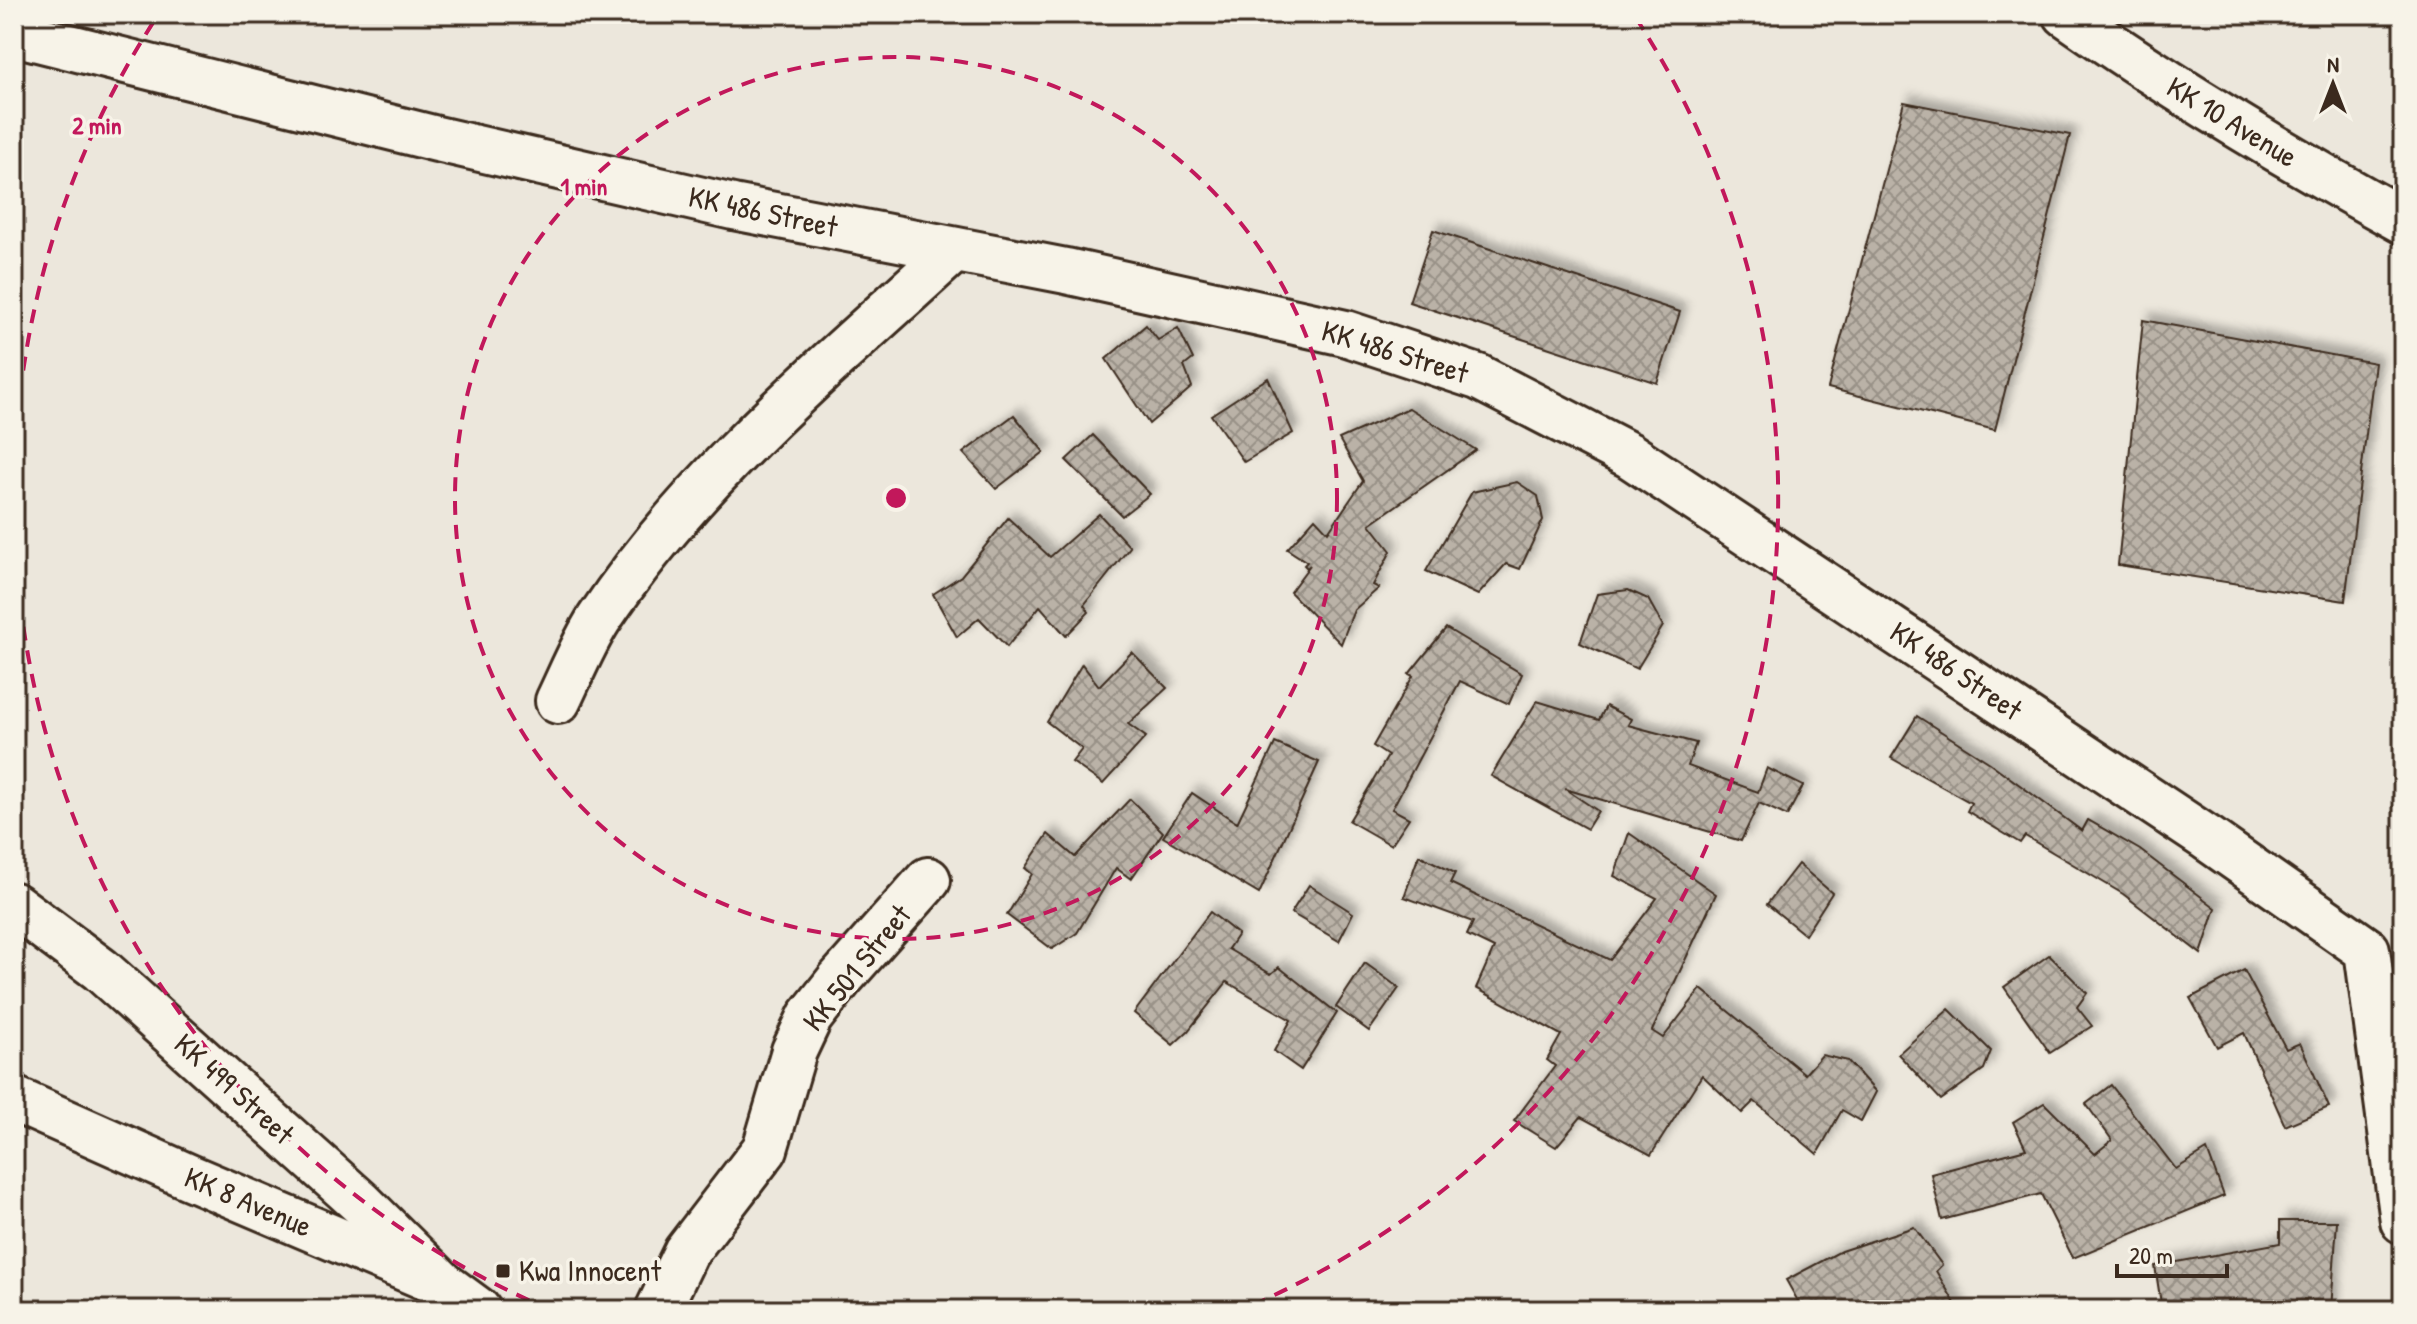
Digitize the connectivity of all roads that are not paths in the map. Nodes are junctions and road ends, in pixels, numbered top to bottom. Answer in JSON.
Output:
{"nodes":[{"id":1,"x":2066,"y":14,"type":"edge"},
{"id":2,"x":14,"y":33,"type":"edge"},
{"id":3,"x":2403,"y":221,"type":"edge"},
{"id":4,"x":954,"y":250,"type":"junction"},
{"id":5,"x":558,"y":701,"type":"dead end"},
{"id":6,"x":928,"y":880,"type":"dead end"},
{"id":7,"x":14,"y":905,"type":"edge"},
{"id":8,"x":2385,"y":946,"type":"edge"},
{"id":9,"x":14,"y":1099,"type":"edge"},
{"id":10,"x":2403,"y":1221,"type":"edge"},
{"id":11,"x":461,"y":1297,"type":"edge"},
{"id":12,"x":658,"y":1310,"type":"edge"}],
"edges":[{"from":1,"to":3,"type":"street","name":"KK 10 Avenue"},
{"from":2,"to":4,"type":"street","name":"KK 486 Street"},
{"from":4,"to":5,"type":"street"},
{"from":4,"to":8,"type":"street","name":"KK 486 Street"},
{"from":6,"to":12,"type":"street","name":"KK 501 Street"},
{"from":7,"to":11,"type":"street","name":"KK 499 Street"},
{"from":8,"to":10,"type":"street","name":"KK 486 Street"},
{"from":9,"to":11,"type":"street","name":"KK 8 Avenue"}]}
